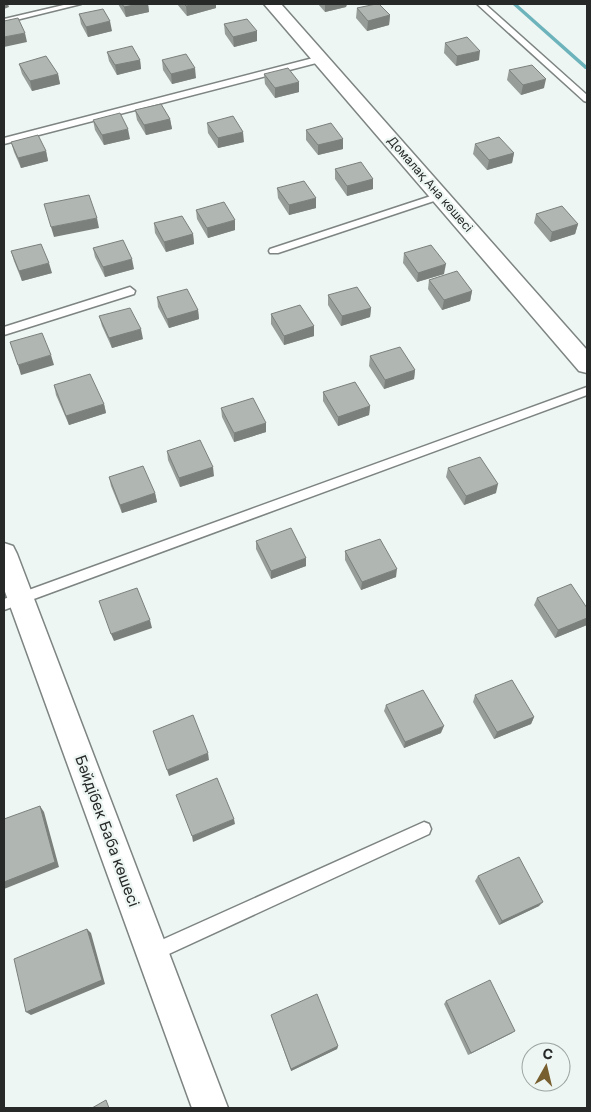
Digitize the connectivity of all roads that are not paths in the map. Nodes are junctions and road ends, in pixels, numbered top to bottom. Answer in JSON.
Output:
{"nodes":[{"id":1,"x":77,"y":4,"type":"edge"},
{"id":2,"x":272,"y":4,"type":"edge"},
{"id":3,"x":481,"y":4,"type":"edge"},
{"id":4,"x":4,"y":21,"type":"edge"},
{"id":5,"x":322,"y":60,"type":"junction"},
{"id":6,"x":587,"y":99,"type":"edge"},
{"id":7,"x":4,"y":140,"type":"edge"},
{"id":8,"x":440,"y":196,"type":"junction"},
{"id":9,"x":274,"y":250,"type":"dead end"},
{"id":10,"x":130,"y":291,"type":"dead end"},
{"id":11,"x":4,"y":330,"type":"edge"},
{"id":12,"x":587,"y":365,"type":"edge"},
{"id":13,"x":587,"y":391,"type":"edge"},
{"id":14,"x":4,"y":554,"type":"edge"},
{"id":15,"x":12,"y":602,"type":"edge"},
{"id":16,"x":424,"y":829,"type":"dead end"},
{"id":17,"x":152,"y":953,"type":"junction"},
{"id":18,"x":210,"y":1108,"type":"edge"}],
"edges":[{"from":1,"to":4,"type":"lane"},
{"from":2,"to":5,"type":"street","name":"Домалақ Ана көшесі"},
{"from":3,"to":6,"type":"lane"},
{"from":5,"to":7,"type":"lane"},
{"from":5,"to":8,"type":"street","name":"Домалақ Ана көшесі"},
{"from":8,"to":9,"type":"lane"},
{"from":8,"to":12,"type":"street","name":"Домалақ Ана көшесі"},
{"from":10,"to":11,"type":"lane"},
{"from":13,"to":15,"type":"lane"},
{"from":14,"to":15,"type":"street","name":"Бәйдібек Баба көшесі"},
{"from":15,"to":17,"type":"street","name":"Бәйдібек Баба көшесі"},
{"from":16,"to":17,"type":"lane"},
{"from":17,"to":18,"type":"street","name":"Бәйдібек Баба көшесі"}]}
